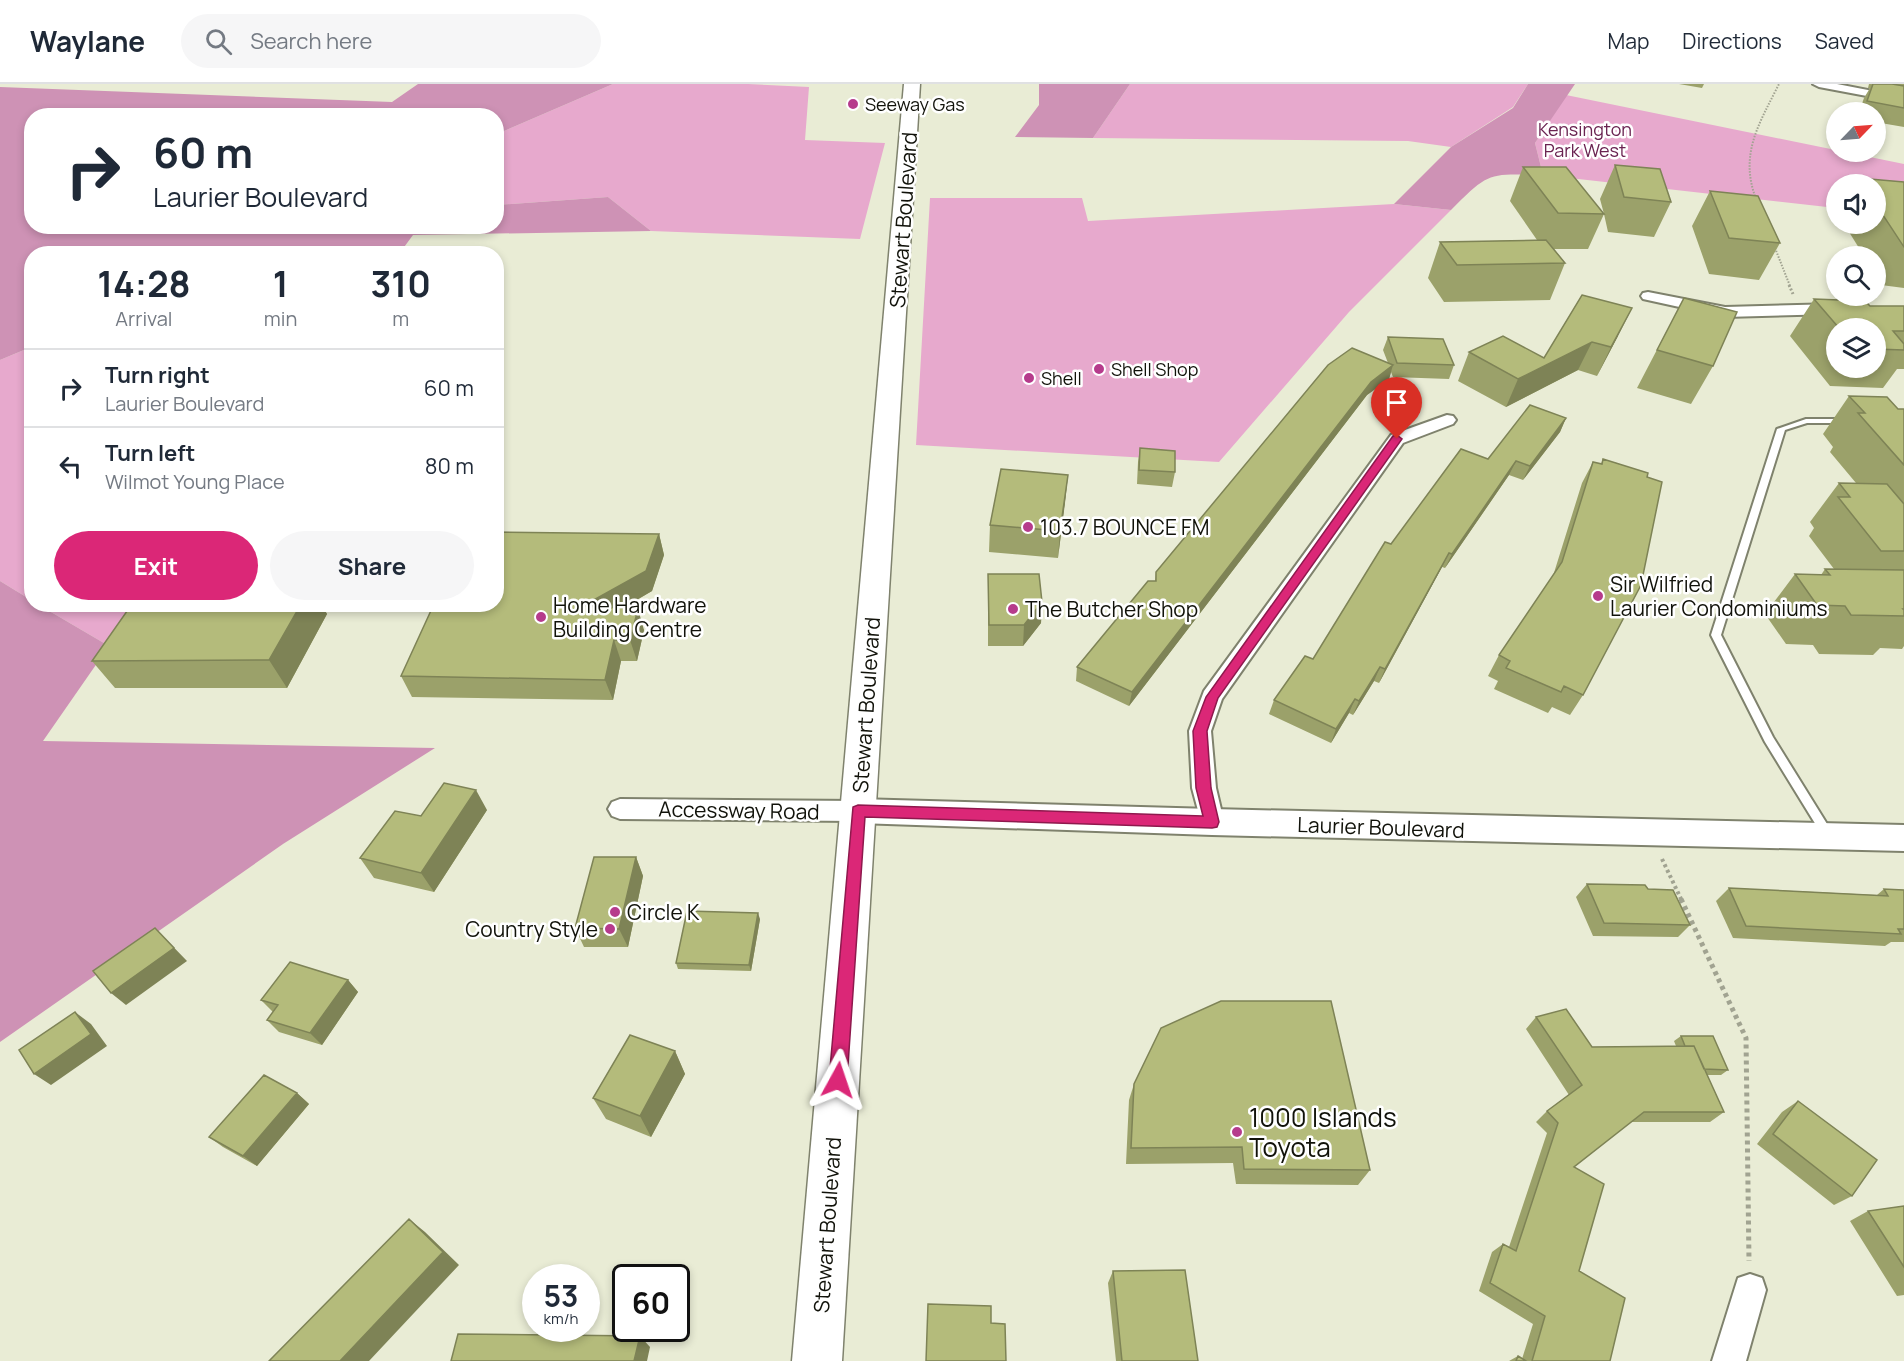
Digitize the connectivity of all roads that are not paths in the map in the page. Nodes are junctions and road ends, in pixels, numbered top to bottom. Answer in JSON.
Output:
{"nodes":[{"id":1,"x":912,"y":84,"type":"edge"},
{"id":2,"x":1819,"y":84,"type":"edge"},
{"id":3,"x":1904,"y":100,"type":"edge"},
{"id":4,"x":1648,"y":296,"type":"dead end"},
{"id":5,"x":1849,"y":309,"type":"edge"},
{"id":6,"x":1447,"y":420,"type":"dead end"},
{"id":7,"x":1863,"y":421,"type":"edge"},
{"id":8,"x":620,"y":809,"type":"dead end"},
{"id":9,"x":858,"y":811,"type":"junction"},
{"id":10,"x":1212,"y":822,"type":"junction"},
{"id":11,"x":1829,"y":837,"type":"junction"},
{"id":12,"x":1904,"y":838,"type":"edge"},
{"id":13,"x":1750,"y":1290,"type":"road end"},
{"id":14,"x":817,"y":1361,"type":"edge"},
{"id":15,"x":1729,"y":1361,"type":"edge"}],
"edges":[{"from":1,"to":9,"type":"main road","name":"Stewart Boulevard"},
{"from":2,"to":3,"type":"street"},
{"from":4,"to":5,"type":"street"},
{"from":6,"to":10,"type":"street"},
{"from":7,"to":11,"type":"lane"},
{"from":8,"to":9,"type":"street","name":"Accessway Road"},
{"from":9,"to":10,"type":"street","name":"Laurier Boulevard"},
{"from":9,"to":14,"type":"main road","name":"Stewart Boulevard"},
{"from":10,"to":11,"type":"street","name":"Laurier Boulevard"},
{"from":11,"to":12,"type":"street","name":"Laurier Boulevard"},
{"from":13,"to":15,"type":"street"}]}
